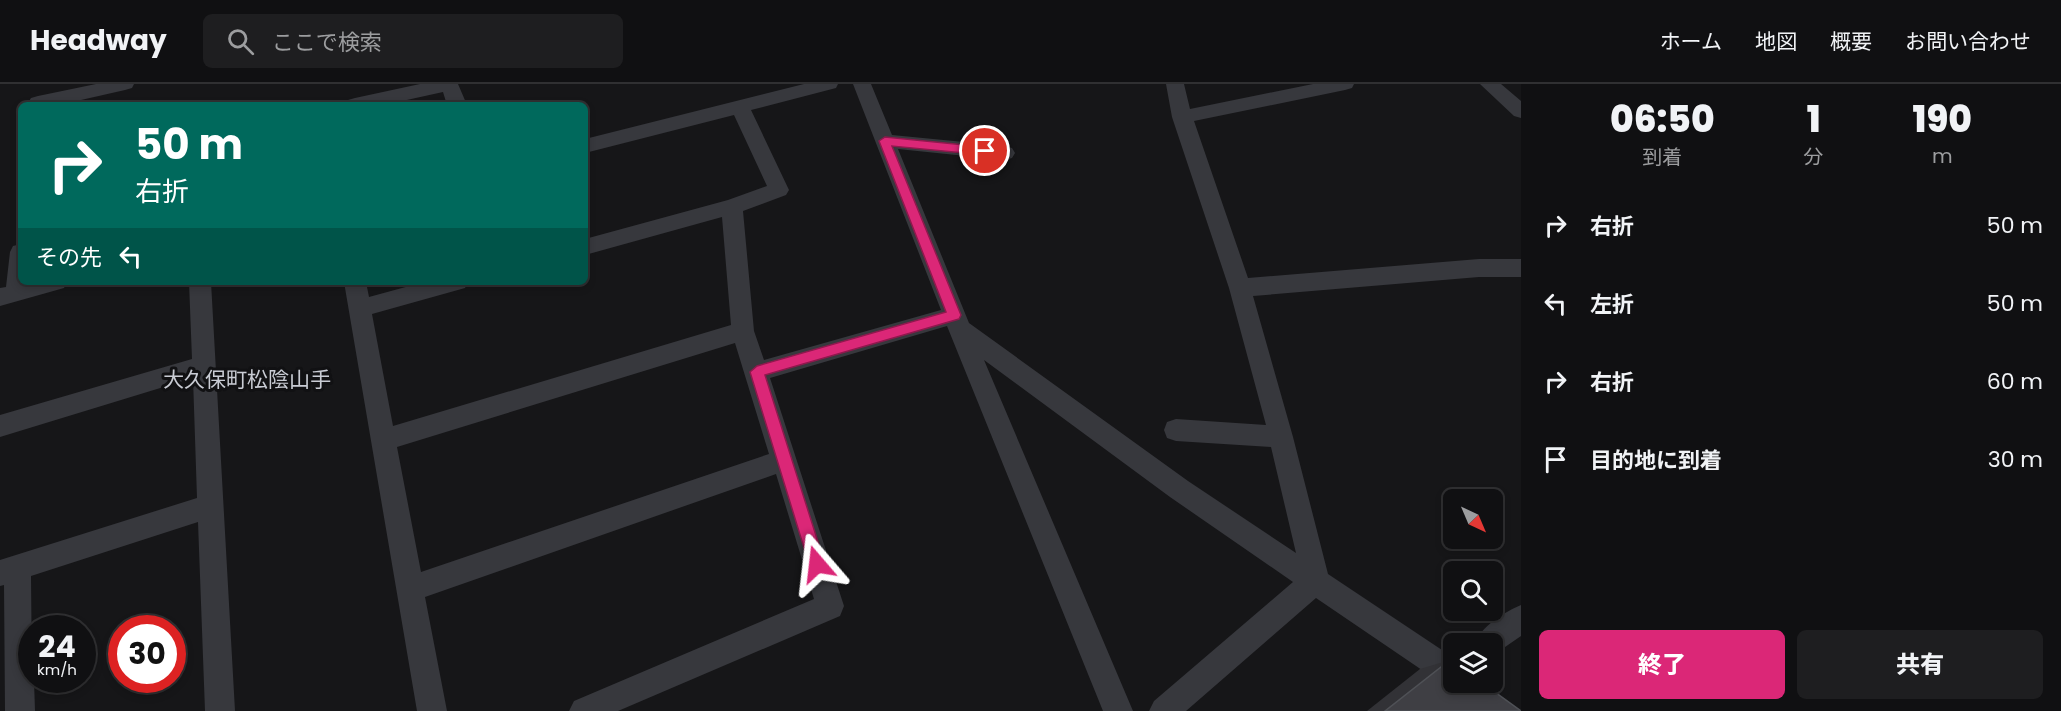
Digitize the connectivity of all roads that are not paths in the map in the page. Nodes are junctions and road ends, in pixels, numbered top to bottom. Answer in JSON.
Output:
{"nodes":[{"id":1,"x":41,"y":84,"type":"edge"},
{"id":2,"x":126,"y":84,"type":"edge"},
{"id":3,"x":829,"y":84,"type":"edge"},
{"id":4,"x":862,"y":84,"type":"edge"},
{"id":5,"x":1175,"y":84,"type":"edge"},
{"id":6,"x":1345,"y":84,"type":"edge"},
{"id":7,"x":1489,"y":84,"type":"edge"},
{"id":8,"x":38,"y":102,"type":"edge"},
{"id":9,"x":47,"y":102,"type":"edge"},
{"id":10,"x":368,"y":102,"type":"edge"},
{"id":11,"x":456,"y":102,"type":"edge"},
{"id":12,"x":740,"y":107,"type":"junction"},
{"id":13,"x":1521,"y":111,"type":"edge"},
{"id":14,"x":1182,"y":117,"type":"junction"},
{"id":15,"x":885,"y":141,"type":"junction"},
{"id":16,"x":588,"y":146,"type":"edge"},
{"id":17,"x":1005,"y":153,"type":"dead end"},
{"id":18,"x":732,"y":207,"type":"junction"},
{"id":19,"x":588,"y":246,"type":"edge"},
{"id":20,"x":18,"y":262,"type":"edge"},
{"id":21,"x":1521,"y":268,"type":"edge"},
{"id":22,"x":44,"y":285,"type":"edge"},
{"id":23,"x":200,"y":285,"type":"edge"},
{"id":24,"x":356,"y":285,"type":"edge"},
{"id":25,"x":446,"y":285,"type":"edge"},
{"id":26,"x":1239,"y":288,"type":"junction"},
{"id":27,"x":8,"y":294,"type":"edge"},
{"id":28,"x":360,"y":308,"type":"junction"},
{"id":29,"x":957,"y":322,"type":"junction"},
{"id":30,"x":742,"y":331,"type":"junction"},
{"id":31,"x":204,"y":365,"type":"junction"},
{"id":32,"x":757,"y":372,"type":"junction"},
{"id":33,"x":0,"y":426,"type":"edge"},
{"id":34,"x":1176,"y":430,"type":"dead end"},
{"id":35,"x":1281,"y":437,"type":"junction"},
{"id":36,"x":384,"y":440,"type":"junction"},
{"id":37,"x":784,"y":459,"type":"junction"},
{"id":38,"x":210,"y":506,"type":"junction"},
{"id":39,"x":8,"y":570,"type":"edge"},
{"id":40,"x":1316,"y":580,"type":"junction"},
{"id":41,"x":410,"y":589,"type":"junction"},
{"id":42,"x":1521,"y":619,"type":"edge"},
{"id":43,"x":1503,"y":633,"type":"edge"},
{"id":44,"x":1443,"y":666,"type":"edge"},
{"id":45,"x":20,"y":711,"type":"edge"},
{"id":46,"x":220,"y":711,"type":"edge"},
{"id":47,"x":432,"y":711,"type":"edge"},
{"id":48,"x":584,"y":711,"type":"edge"},
{"id":49,"x":1118,"y":711,"type":"edge"},
{"id":50,"x":1164,"y":711,"type":"edge"}],
"edges":[{"from":1,"to":8,"type":"street"},
{"from":2,"to":9,"type":"street"},
{"from":3,"to":12,"type":"street"},
{"from":4,"to":15,"type":"street"},
{"from":5,"to":14,"type":"street"},
{"from":6,"to":14,"type":"street"},
{"from":7,"to":13,"type":"street"},
{"from":10,"to":11,"type":"street"},
{"from":12,"to":16,"type":"street"},
{"from":12,"to":18,"type":"street"},
{"from":14,"to":26,"type":"street"},
{"from":15,"to":17,"type":"street"},
{"from":15,"to":29,"type":"street"},
{"from":18,"to":19,"type":"street"},
{"from":18,"to":30,"type":"street"},
{"from":20,"to":27,"type":"street"},
{"from":21,"to":26,"type":"street"},
{"from":22,"to":27,"type":"street"},
{"from":23,"to":31,"type":"street"},
{"from":24,"to":28,"type":"street"},
{"from":25,"to":28,"type":"street"},
{"from":26,"to":35,"type":"street"},
{"from":28,"to":36,"type":"street"},
{"from":29,"to":32,"type":"street"},
{"from":29,"to":40,"type":"street"},
{"from":29,"to":49,"type":"street"},
{"from":30,"to":32,"type":"street"},
{"from":30,"to":36,"type":"street"},
{"from":31,"to":33,"type":"street"},
{"from":31,"to":38,"type":"street"},
{"from":32,"to":37,"type":"street"},
{"from":34,"to":35,"type":"street"},
{"from":35,"to":40,"type":"street"},
{"from":36,"to":41,"type":"street"},
{"from":37,"to":41,"type":"street"},
{"from":37,"to":48,"type":"street"},
{"from":38,"to":39,"type":"street"},
{"from":38,"to":46,"type":"street"},
{"from":39,"to":45,"type":"street"},
{"from":40,"to":44,"type":"street"},
{"from":40,"to":50,"type":"street"},
{"from":41,"to":47,"type":"street"},
{"from":42,"to":43,"type":"street"}]}
